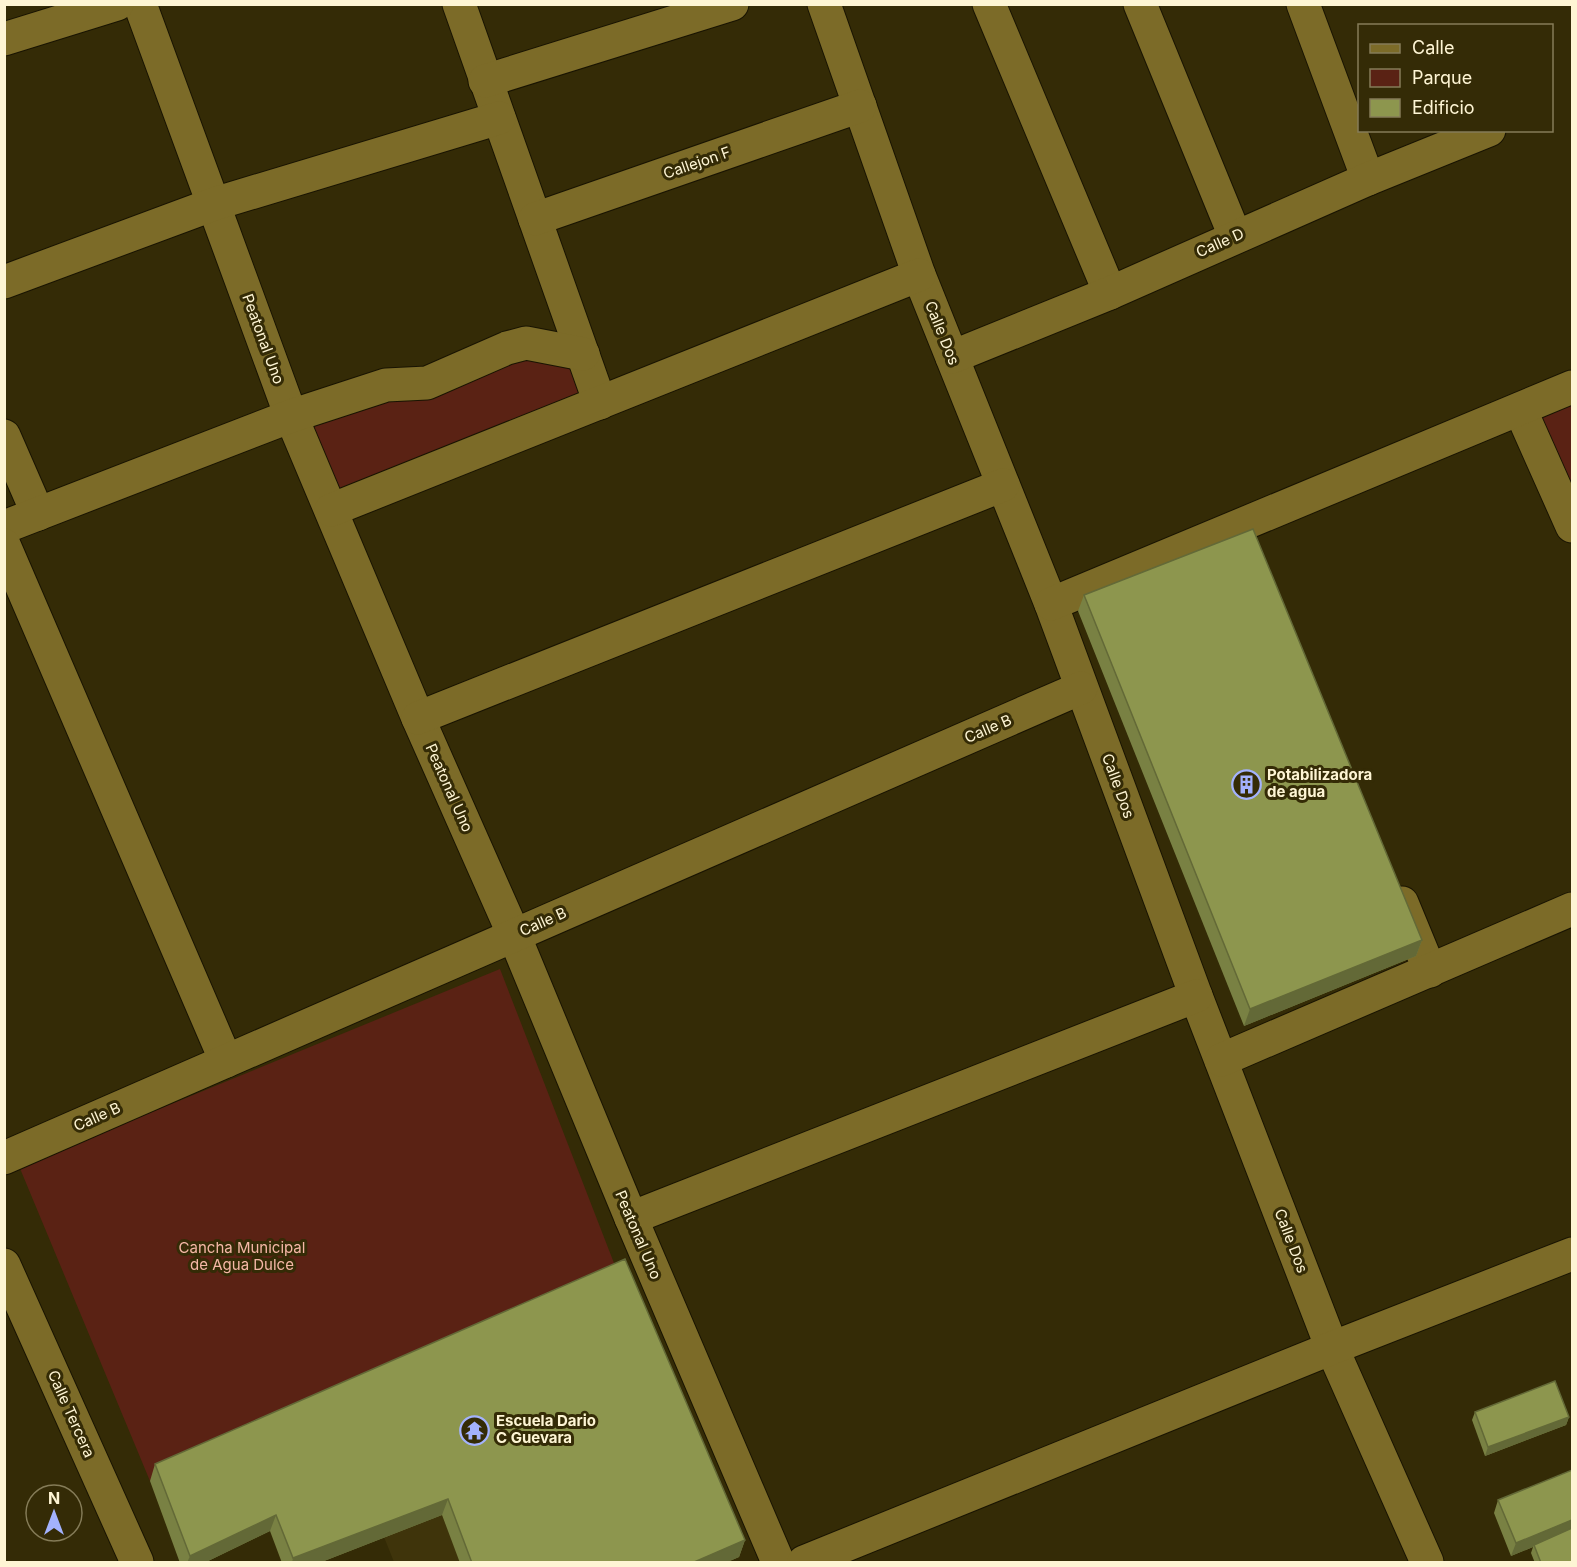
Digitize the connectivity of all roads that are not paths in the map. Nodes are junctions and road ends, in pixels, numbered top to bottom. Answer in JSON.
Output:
{"nodes":[{"id":1,"x":117,"y":4,"type":"edge"},
{"id":2,"x":140,"y":4,"type":"edge"},
{"id":3,"x":459,"y":4,"type":"edge"},
{"id":4,"x":732,"y":4,"type":"edge"},
{"id":5,"x":824,"y":4,"type":"edge"},
{"id":6,"x":989,"y":4,"type":"edge"},
{"id":7,"x":1140,"y":4,"type":"edge"},
{"id":8,"x":1303,"y":4,"type":"edge"},
{"id":9,"x":4,"y":39,"type":"edge"},
{"id":10,"x":485,"y":81,"type":"junction"},
{"id":11,"x":860,"y":106,"type":"junction"},
{"id":12,"x":499,"y":118,"type":"junction"},
{"id":13,"x":1484,"y":132,"type":"edge"},
{"id":14,"x":1368,"y":179,"type":"junction"},
{"id":15,"x":214,"y":204,"type":"junction"},
{"id":16,"x":535,"y":219,"type":"junction"},
{"id":17,"x":1235,"y":236,"type":"junction"},
{"id":18,"x":919,"y":275,"type":"junction"},
{"id":19,"x":4,"y":282,"type":"edge"},
{"id":20,"x":1110,"y":293,"type":"junction"},
{"id":21,"x":583,"y":354,"type":"junction"},
{"id":22,"x":952,"y":357,"type":"junction"},
{"id":23,"x":1572,"y":387,"type":"edge"},
{"id":24,"x":600,"y":403,"type":"junction"},
{"id":25,"x":1520,"y":409,"type":"junction"},
{"id":26,"x":291,"y":416,"type":"junction"},
{"id":27,"x":4,"y":436,"type":"edge"},
{"id":28,"x":1003,"y":485,"type":"junction"},
{"id":29,"x":331,"y":510,"type":"junction"},
{"id":30,"x":38,"y":514,"type":"junction"},
{"id":31,"x":1572,"y":526,"type":"edge"},
{"id":32,"x":4,"y":527,"type":"edge"},
{"id":33,"x":4,"y":545,"type":"edge"},
{"id":34,"x":1051,"y":604,"type":"junction"},
{"id":35,"x":1081,"y":688,"type":"junction"},
{"id":36,"x":418,"y":718,"type":"junction"},
{"id":37,"x":1390,"y":873,"type":"edge"},
{"id":38,"x":1572,"y":909,"type":"edge"},
{"id":39,"x":514,"y":935,"type":"junction"},
{"id":40,"x":1430,"y":971,"type":"junction"},
{"id":41,"x":1196,"y":996,"type":"junction"},
{"id":42,"x":1221,"y":1060,"type":"junction"},
{"id":43,"x":226,"y":1061,"type":"junction"},
{"id":44,"x":4,"y":1158,"type":"edge"},
{"id":45,"x":631,"y":1218,"type":"junction"},
{"id":46,"x":1572,"y":1254,"type":"edge"},
{"id":47,"x":4,"y":1265,"type":"edge"},
{"id":48,"x":1332,"y":1348,"type":"junction"},
{"id":49,"x":137,"y":1563,"type":"edge"},
{"id":50,"x":778,"y":1563,"type":"edge"},
{"id":51,"x":804,"y":1563,"type":"edge"},
{"id":52,"x":1427,"y":1563,"type":"edge"}],
"edges":[{"from":1,"to":9,"type":"street"},
{"from":2,"to":15,"type":"street","name":"Peatonal Uno"},
{"from":3,"to":10,"type":"street"},
{"from":4,"to":10,"type":"street"},
{"from":5,"to":11,"type":"street","name":"Calle Dos"},
{"from":6,"to":20,"type":"street"},
{"from":7,"to":17,"type":"street"},
{"from":8,"to":14,"type":"street"},
{"from":10,"to":12,"type":"street"},
{"from":11,"to":16,"type":"street","name":"Callejon F"},
{"from":11,"to":18,"type":"street","name":"Calle Dos"},
{"from":12,"to":15,"type":"street"},
{"from":12,"to":16,"type":"street"},
{"from":13,"to":14,"type":"street","name":"Calle D"},
{"from":14,"to":17,"type":"street","name":"Calle D"},
{"from":15,"to":19,"type":"street"},
{"from":15,"to":26,"type":"street","name":"Peatonal Uno"},
{"from":16,"to":21,"type":"street"},
{"from":17,"to":20,"type":"street","name":"Calle D"},
{"from":18,"to":22,"type":"street","name":"Calle Dos"},
{"from":18,"to":24,"type":"street"},
{"from":20,"to":22,"type":"street","name":"Calle D"},
{"from":21,"to":24,"type":"street"},
{"from":21,"to":26,"type":"street"},
{"from":22,"to":28,"type":"street","name":"Calle Dos"},
{"from":23,"to":25,"type":"street"},
{"from":24,"to":29,"type":"street"},
{"from":25,"to":31,"type":"street"},
{"from":25,"to":34,"type":"street"},
{"from":26,"to":29,"type":"street","name":"Peatonal Uno"},
{"from":26,"to":30,"type":"street"},
{"from":27,"to":30,"type":"street"},
{"from":28,"to":34,"type":"street","name":"Calle Dos"},
{"from":28,"to":36,"type":"street"},
{"from":29,"to":36,"type":"street","name":"Peatonal Uno"},
{"from":30,"to":32,"type":"street"},
{"from":33,"to":43,"type":"street"},
{"from":34,"to":35,"type":"street","name":"Calle Dos"},
{"from":35,"to":39,"type":"street","name":"Calle B"},
{"from":35,"to":41,"type":"street","name":"Calle Dos"},
{"from":36,"to":39,"type":"street","name":"Peatonal Uno"},
{"from":37,"to":40,"type":"street"},
{"from":38,"to":40,"type":"street"},
{"from":39,"to":43,"type":"street","name":"Calle B"},
{"from":39,"to":45,"type":"street","name":"Peatonal Uno"},
{"from":40,"to":42,"type":"street"},
{"from":41,"to":42,"type":"street","name":"Calle Dos"},
{"from":41,"to":45,"type":"street"},
{"from":42,"to":48,"type":"street","name":"Calle Dos"},
{"from":43,"to":44,"type":"street","name":"Calle B"},
{"from":45,"to":50,"type":"street","name":"Peatonal Uno"},
{"from":46,"to":48,"type":"street"},
{"from":47,"to":49,"type":"street","name":"Calle Tercera"},
{"from":48,"to":51,"type":"street"},
{"from":48,"to":52,"type":"street","name":"Calle Dos"}]}
